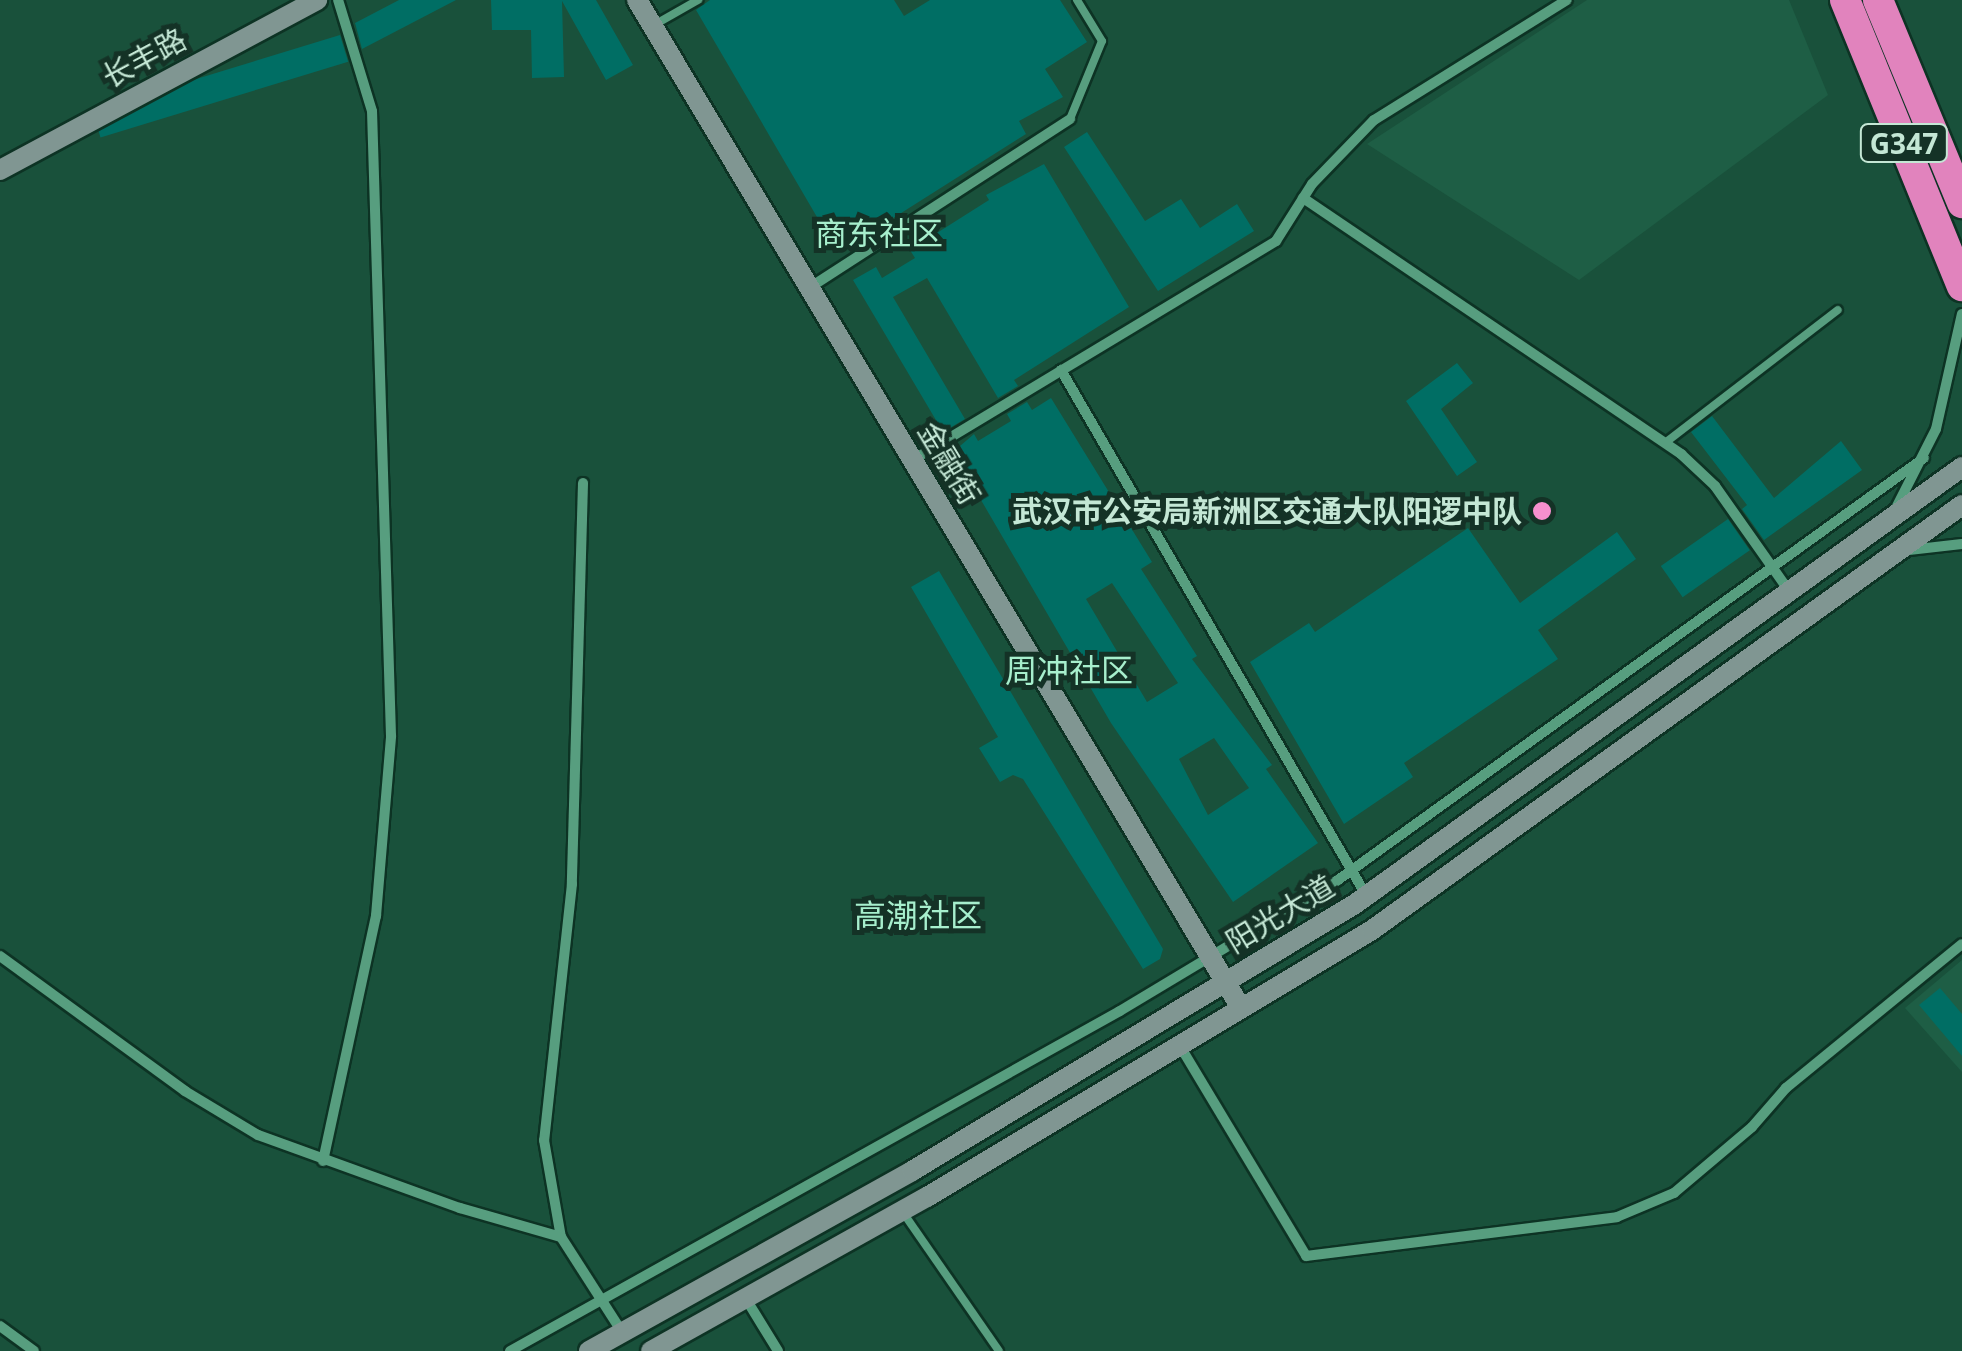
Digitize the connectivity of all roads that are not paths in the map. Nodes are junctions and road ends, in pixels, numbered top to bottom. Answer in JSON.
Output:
{"nodes":[{"id":1,"x":317,"y":0,"type":"edge"},
{"id":2,"x":338,"y":0,"type":"edge"},
{"id":3,"x":637,"y":0,"type":"edge"},
{"id":4,"x":698,"y":0,"type":"edge"},
{"id":5,"x":1077,"y":0,"type":"edge"},
{"id":6,"x":1567,"y":0,"type":"edge"},
{"id":7,"x":1845,"y":0,"type":"edge"},
{"id":8,"x":1878,"y":0,"type":"edge"},
{"id":9,"x":653,"y":26,"type":"junction"},
{"id":10,"x":1070,"y":119,"type":"joint"},
{"id":11,"x":0,"y":170,"type":"edge"},
{"id":12,"x":1303,"y":198,"type":"junction"},
{"id":13,"x":1962,"y":203,"type":"edge"},
{"id":14,"x":1962,"y":286,"type":"edge"},
{"id":15,"x":810,"y":288,"type":"junction"},
{"id":16,"x":1838,"y":310,"type":"dead end"},
{"id":17,"x":1962,"y":314,"type":"edge"},
{"id":18,"x":1061,"y":370,"type":"junction"},
{"id":19,"x":1665,"y":443,"type":"junction"},
{"id":20,"x":1924,"y":458,"type":"junction"},
{"id":21,"x":912,"y":460,"type":"junction"},
{"id":22,"x":1962,"y":467,"type":"edge"},
{"id":23,"x":583,"y":484,"type":"dead end"},
{"id":24,"x":1962,"y":505,"type":"edge"},
{"id":25,"x":1889,"y":520,"type":"junction"},
{"id":26,"x":1962,"y":544,"type":"edge"},
{"id":27,"x":1894,"y":554,"type":"junction"},
{"id":28,"x":1773,"y":568,"type":"junction"},
{"id":29,"x":1790,"y":592,"type":"junction"},
{"id":30,"x":1352,"y":870,"type":"junction"},
{"id":31,"x":1367,"y":896,"type":"junction"},
{"id":32,"x":1962,"y":944,"type":"edge"},
{"id":33,"x":0,"y":956,"type":"edge"},
{"id":34,"x":1210,"y":957,"type":"junction"},
{"id":35,"x":1225,"y":982,"type":"junction"},
{"id":36,"x":1241,"y":1008,"type":"junction"},
{"id":37,"x":1179,"y":1046,"type":"junction"},
{"id":38,"x":323,"y":1161,"type":"junction"},
{"id":39,"x":902,"y":1211,"type":"junction"},
{"id":40,"x":562,"y":1237,"type":"junction"},
{"id":41,"x":745,"y":1298,"type":"junction"},
{"id":42,"x":601,"y":1299,"type":"junction"},
{"id":43,"x":0,"y":1326,"type":"edge"},
{"id":44,"x":622,"y":1332,"type":"junction"},
{"id":45,"x":34,"y":1351,"type":"edge"},
{"id":46,"x":510,"y":1351,"type":"edge"},
{"id":47,"x":589,"y":1351,"type":"edge"},
{"id":48,"x":651,"y":1351,"type":"edge"},
{"id":49,"x":778,"y":1351,"type":"edge"},
{"id":50,"x":999,"y":1351,"type":"edge"}],
"edges":[{"from":1,"to":11,"type":"main road","name":"长丰路"},
{"from":2,"to":38,"type":"street"},
{"from":3,"to":9,"type":"main road","name":"金融街"},
{"from":4,"to":9,"type":"lane"},
{"from":5,"to":10,"type":"lane"},
{"from":6,"to":12,"type":"street"},
{"from":7,"to":14,"type":"highway","number":"G347"},
{"from":8,"to":13,"type":"highway","number":"G347"},
{"from":9,"to":15,"type":"main road","name":"金融街"},
{"from":10,"to":15,"type":"street"},
{"from":12,"to":18,"type":"street"},
{"from":12,"to":19,"type":"street"},
{"from":15,"to":21,"type":"main road","name":"金融街"},
{"from":16,"to":19,"type":"lane"},
{"from":17,"to":20,"type":"street"},
{"from":18,"to":21,"type":"street"},
{"from":18,"to":30,"type":"street"},
{"from":19,"to":28,"type":"street"},
{"from":20,"to":25,"type":"street"},
{"from":20,"to":28,"type":"street"},
{"from":21,"to":34,"type":"main road","name":"金融街"},
{"from":22,"to":25,"type":"main road","name":"阳光大道"},
{"from":23,"to":40,"type":"street"},
{"from":24,"to":27,"type":"main road","name":"阳光大道"},
{"from":25,"to":29,"type":"main road","name":"阳光大道"},
{"from":26,"to":27,"type":"street"},
{"from":27,"to":36,"type":"main road","name":"阳光大道"},
{"from":28,"to":29,"type":"street"},
{"from":28,"to":30,"type":"street"},
{"from":29,"to":31,"type":"main road","name":"阳光大道"},
{"from":30,"to":31,"type":"street"},
{"from":30,"to":34,"type":"street"},
{"from":31,"to":35,"type":"main road","name":"阳光大道"},
{"from":32,"to":37,"type":"street"},
{"from":33,"to":38,"type":"street"},
{"from":34,"to":35,"type":"main road","name":"金融街"},
{"from":34,"to":42,"type":"street"},
{"from":35,"to":36,"type":"main road","name":"金融街"},
{"from":35,"to":44,"type":"main road","name":"阳光大道"},
{"from":36,"to":37,"type":"main road","name":"阳光大道"},
{"from":37,"to":39,"type":"main road","name":"阳光大道"},
{"from":38,"to":40,"type":"street"},
{"from":39,"to":41,"type":"main road","name":"阳光大道"},
{"from":39,"to":50,"type":"lane"},
{"from":40,"to":42,"type":"street"},
{"from":41,"to":48,"type":"main road","name":"阳光大道"},
{"from":41,"to":49,"type":"street"},
{"from":42,"to":44,"type":"street"},
{"from":42,"to":46,"type":"street"},
{"from":43,"to":45,"type":"street"},
{"from":44,"to":47,"type":"main road","name":"阳光大道"}]}
